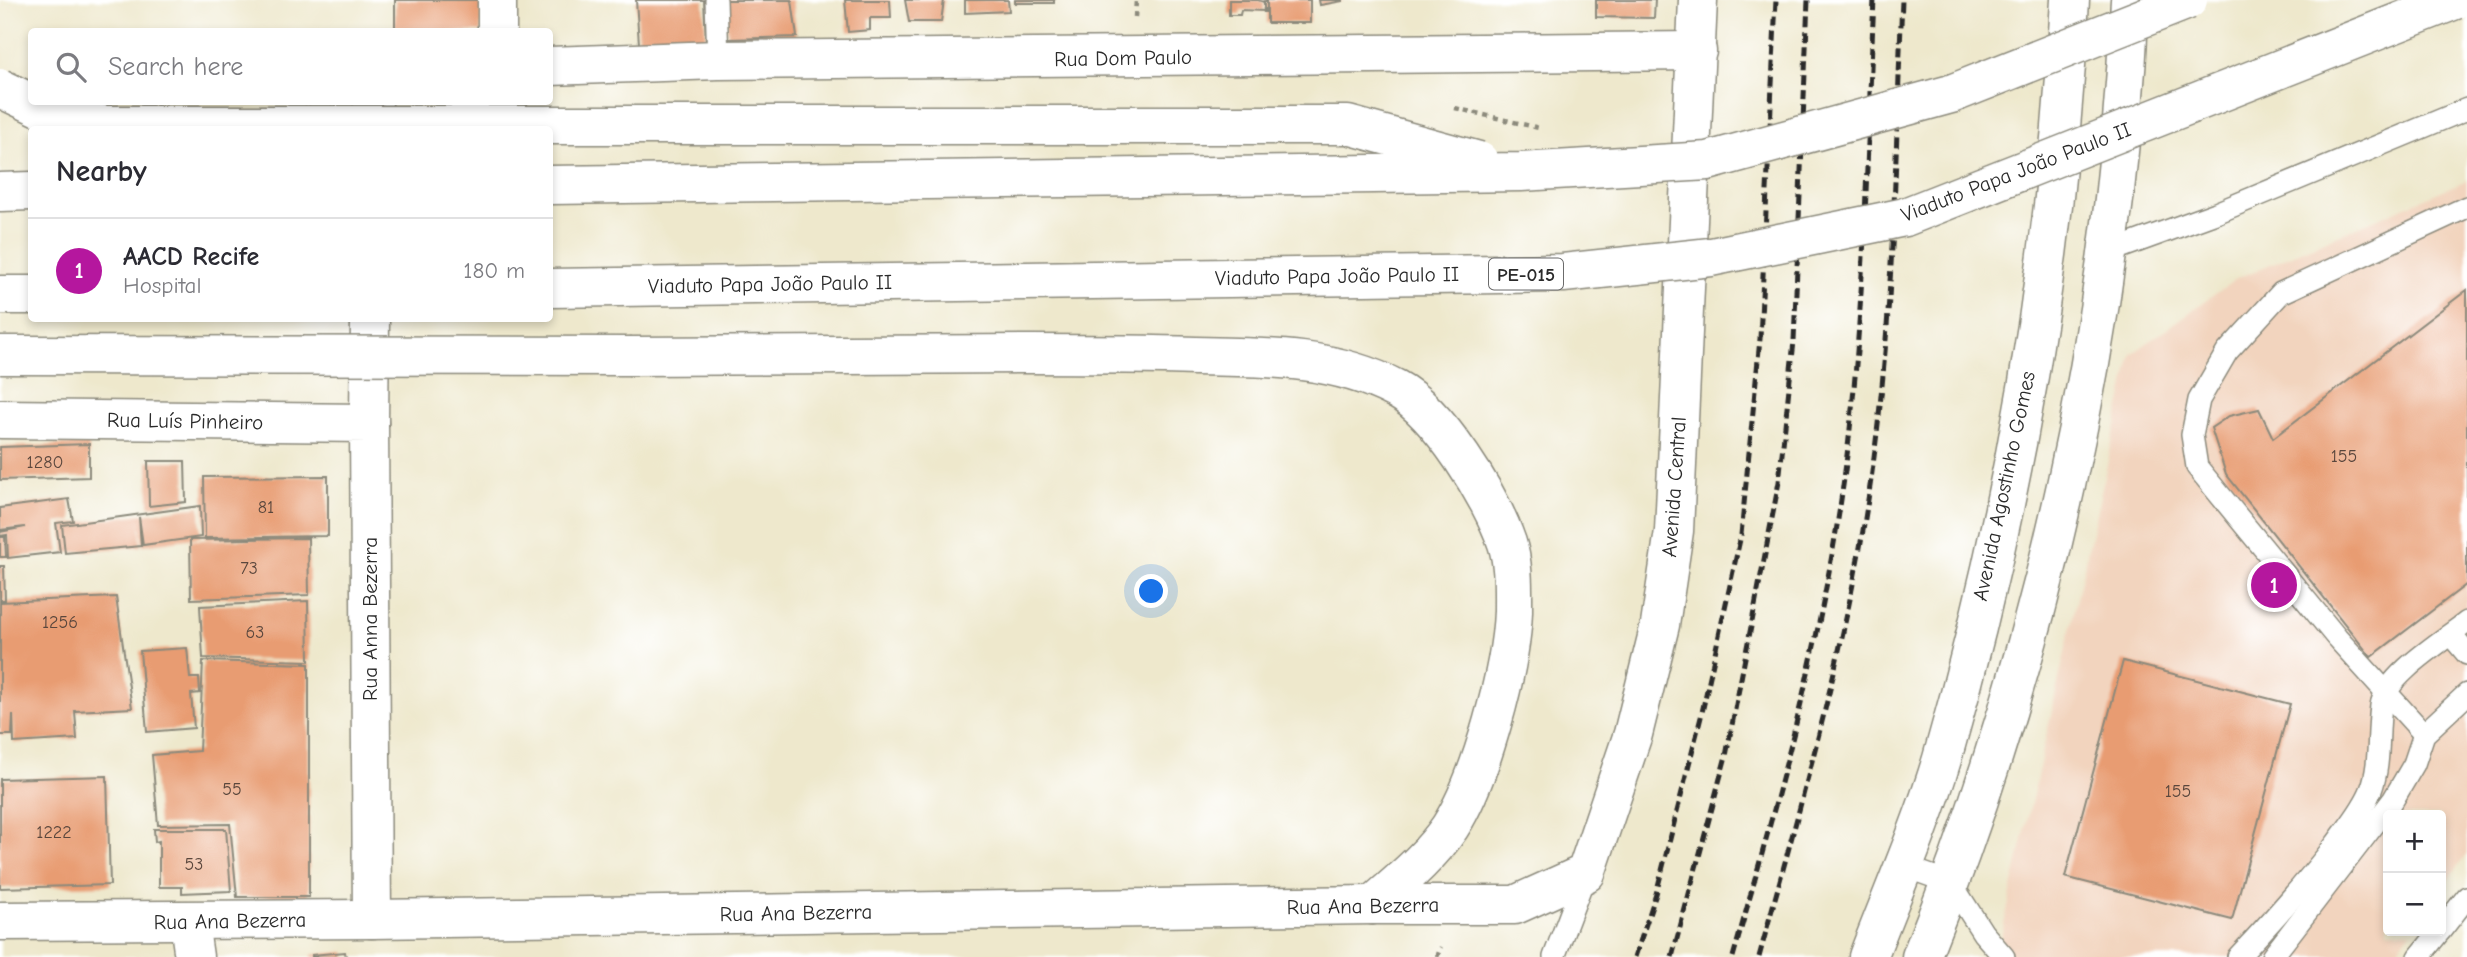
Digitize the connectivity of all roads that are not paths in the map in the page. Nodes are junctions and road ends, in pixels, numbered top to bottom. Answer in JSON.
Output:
{"nodes":[{"id":1,"x":497,"y":0,"type":"edge"},
{"id":2,"x":716,"y":0,"type":"edge"},
{"id":3,"x":1698,"y":0,"type":"edge"},
{"id":4,"x":2070,"y":0,"type":"edge"},
{"id":5,"x":2130,"y":0,"type":"edge"},
{"id":6,"x":2188,"y":0,"type":"edge"},
{"id":7,"x":2455,"y":0,"type":"edge"},
{"id":8,"x":497,"y":28,"type":"edge"},
{"id":9,"x":1697,"y":51,"type":"junction"},
{"id":10,"x":718,"y":60,"type":"junction"},
{"id":11,"x":553,"y":65,"type":"edge"},
{"id":12,"x":0,"y":88,"type":"edge"},
{"id":13,"x":28,"y":101,"type":"edge"},
{"id":14,"x":35,"y":105,"type":"edge"},
{"id":15,"x":373,"y":105,"type":"edge"},
{"id":16,"x":2467,"y":109,"type":"edge"},
{"id":17,"x":372,"y":126,"type":"edge"},
{"id":18,"x":1521,"y":172,"type":"junction"},
{"id":19,"x":553,"y":185,"type":"edge"},
{"id":20,"x":28,"y":191,"type":"edge"},
{"id":21,"x":0,"y":192,"type":"edge"},
{"id":22,"x":2467,"y":207,"type":"edge"},
{"id":23,"x":2106,"y":253,"type":"junction"},
{"id":24,"x":553,"y":288,"type":"edge"},
{"id":25,"x":0,"y":295,"type":"edge"},
{"id":26,"x":28,"y":295,"type":"edge"},
{"id":27,"x":370,"y":322,"type":"edge"},
{"id":28,"x":0,"y":355,"type":"edge"},
{"id":29,"x":0,"y":419,"type":"edge"},
{"id":30,"x":369,"y":423,"type":"junction"},
{"id":31,"x":2459,"y":628,"type":"edge"},
{"id":32,"x":2467,"y":654,"type":"edge"},
{"id":33,"x":2387,"y":692,"type":"junction"},
{"id":34,"x":2467,"y":694,"type":"edge"},
{"id":35,"x":2424,"y":734,"type":"junction"},
{"id":36,"x":1903,"y":866,"type":"junction"},
{"id":37,"x":1586,"y":873,"type":"junction"},
{"id":38,"x":1951,"y":883,"type":"junction"},
{"id":39,"x":2467,"y":897,"type":"edge"},
{"id":40,"x":1373,"y":905,"type":"junction"},
{"id":41,"x":372,"y":919,"type":"junction"},
{"id":42,"x":0,"y":922,"type":"edge"},
{"id":43,"x":2446,"y":923,"type":"edge"},
{"id":44,"x":2435,"y":936,"type":"edge"},
{"id":45,"x":191,"y":940,"type":"edge"},
{"id":46,"x":1554,"y":957,"type":"edge"},
{"id":47,"x":1868,"y":957,"type":"edge"},
{"id":48,"x":1921,"y":957,"type":"edge"},
{"id":49,"x":2004,"y":957,"type":"edge"},
{"id":50,"x":2238,"y":957,"type":"edge"},
{"id":51,"x":2272,"y":957,"type":"edge"},
{"id":52,"x":2419,"y":957,"type":"edge"}],
"edges":[{"from":1,"to":8,"type":"main road"},
{"from":2,"to":10,"type":"lane"},
{"from":3,"to":9,"type":"main road","name":"Avenida Central"},
{"from":4,"to":36,"type":"main road","name":"Avenida Agostinho Gomes"},
{"from":5,"to":23,"type":"main road"},
{"from":6,"to":18,"type":"main road","bridge":true},
{"from":7,"to":24,"type":"main road","name":"Viaduto Papa João Paulo II","number":"PE-015","bridge":true},
{"from":9,"to":10,"type":"main road","name":"Rua Dom Paulo"},
{"from":9,"to":37,"type":"main road","name":"Avenida Central"},
{"from":10,"to":11,"type":"main road","name":"Rua Dom Paulo"},
{"from":12,"to":13,"type":"main road","bridge":true},
{"from":14,"to":18,"type":"main road","bridge":true},
{"from":15,"to":17,"type":"main road"},
{"from":16,"to":23,"type":"lane"},
{"from":18,"to":19,"type":"main road","bridge":true},
{"from":20,"to":21,"type":"main road"},
{"from":22,"to":33,"type":"lane"},
{"from":23,"to":38,"type":"main road"},
{"from":25,"to":26,"type":"main road"},
{"from":27,"to":30,"type":"main road","name":"Rua Anna Bezerra"},
{"from":28,"to":40,"type":"main road","bridge":true},
{"from":29,"to":30,"type":"main road","name":"Rua Luís Pinheiro"},
{"from":30,"to":41,"type":"main road","name":"Rua Anna Bezerra"},
{"from":31,"to":32,"type":"lane"},
{"from":31,"to":33,"type":"lane"},
{"from":33,"to":35,"type":"lane"},
{"from":33,"to":50,"type":"lane"},
{"from":34,"to":35,"type":"lane"},
{"from":35,"to":51,"type":"lane"},
{"from":36,"to":38,"type":"lane"},
{"from":36,"to":47,"type":"main road","name":"Avenida Agostinho Gomes"},
{"from":37,"to":40,"type":"main road","name":"Rua Ana Bezerra"},
{"from":37,"to":46,"type":"lane","name":"Avenida Central"},
{"from":38,"to":48,"type":"main road"},
{"from":38,"to":49,"type":"lane"},
{"from":39,"to":43,"type":"lane"},
{"from":40,"to":41,"type":"main road","name":"Rua Ana Bezerra"},
{"from":41,"to":45,"type":"main road","name":"Rua Ana Bezerra"},
{"from":42,"to":45,"type":"main road","name":"Rua Ana Bezerra"},
{"from":44,"to":52,"type":"lane"}]}
